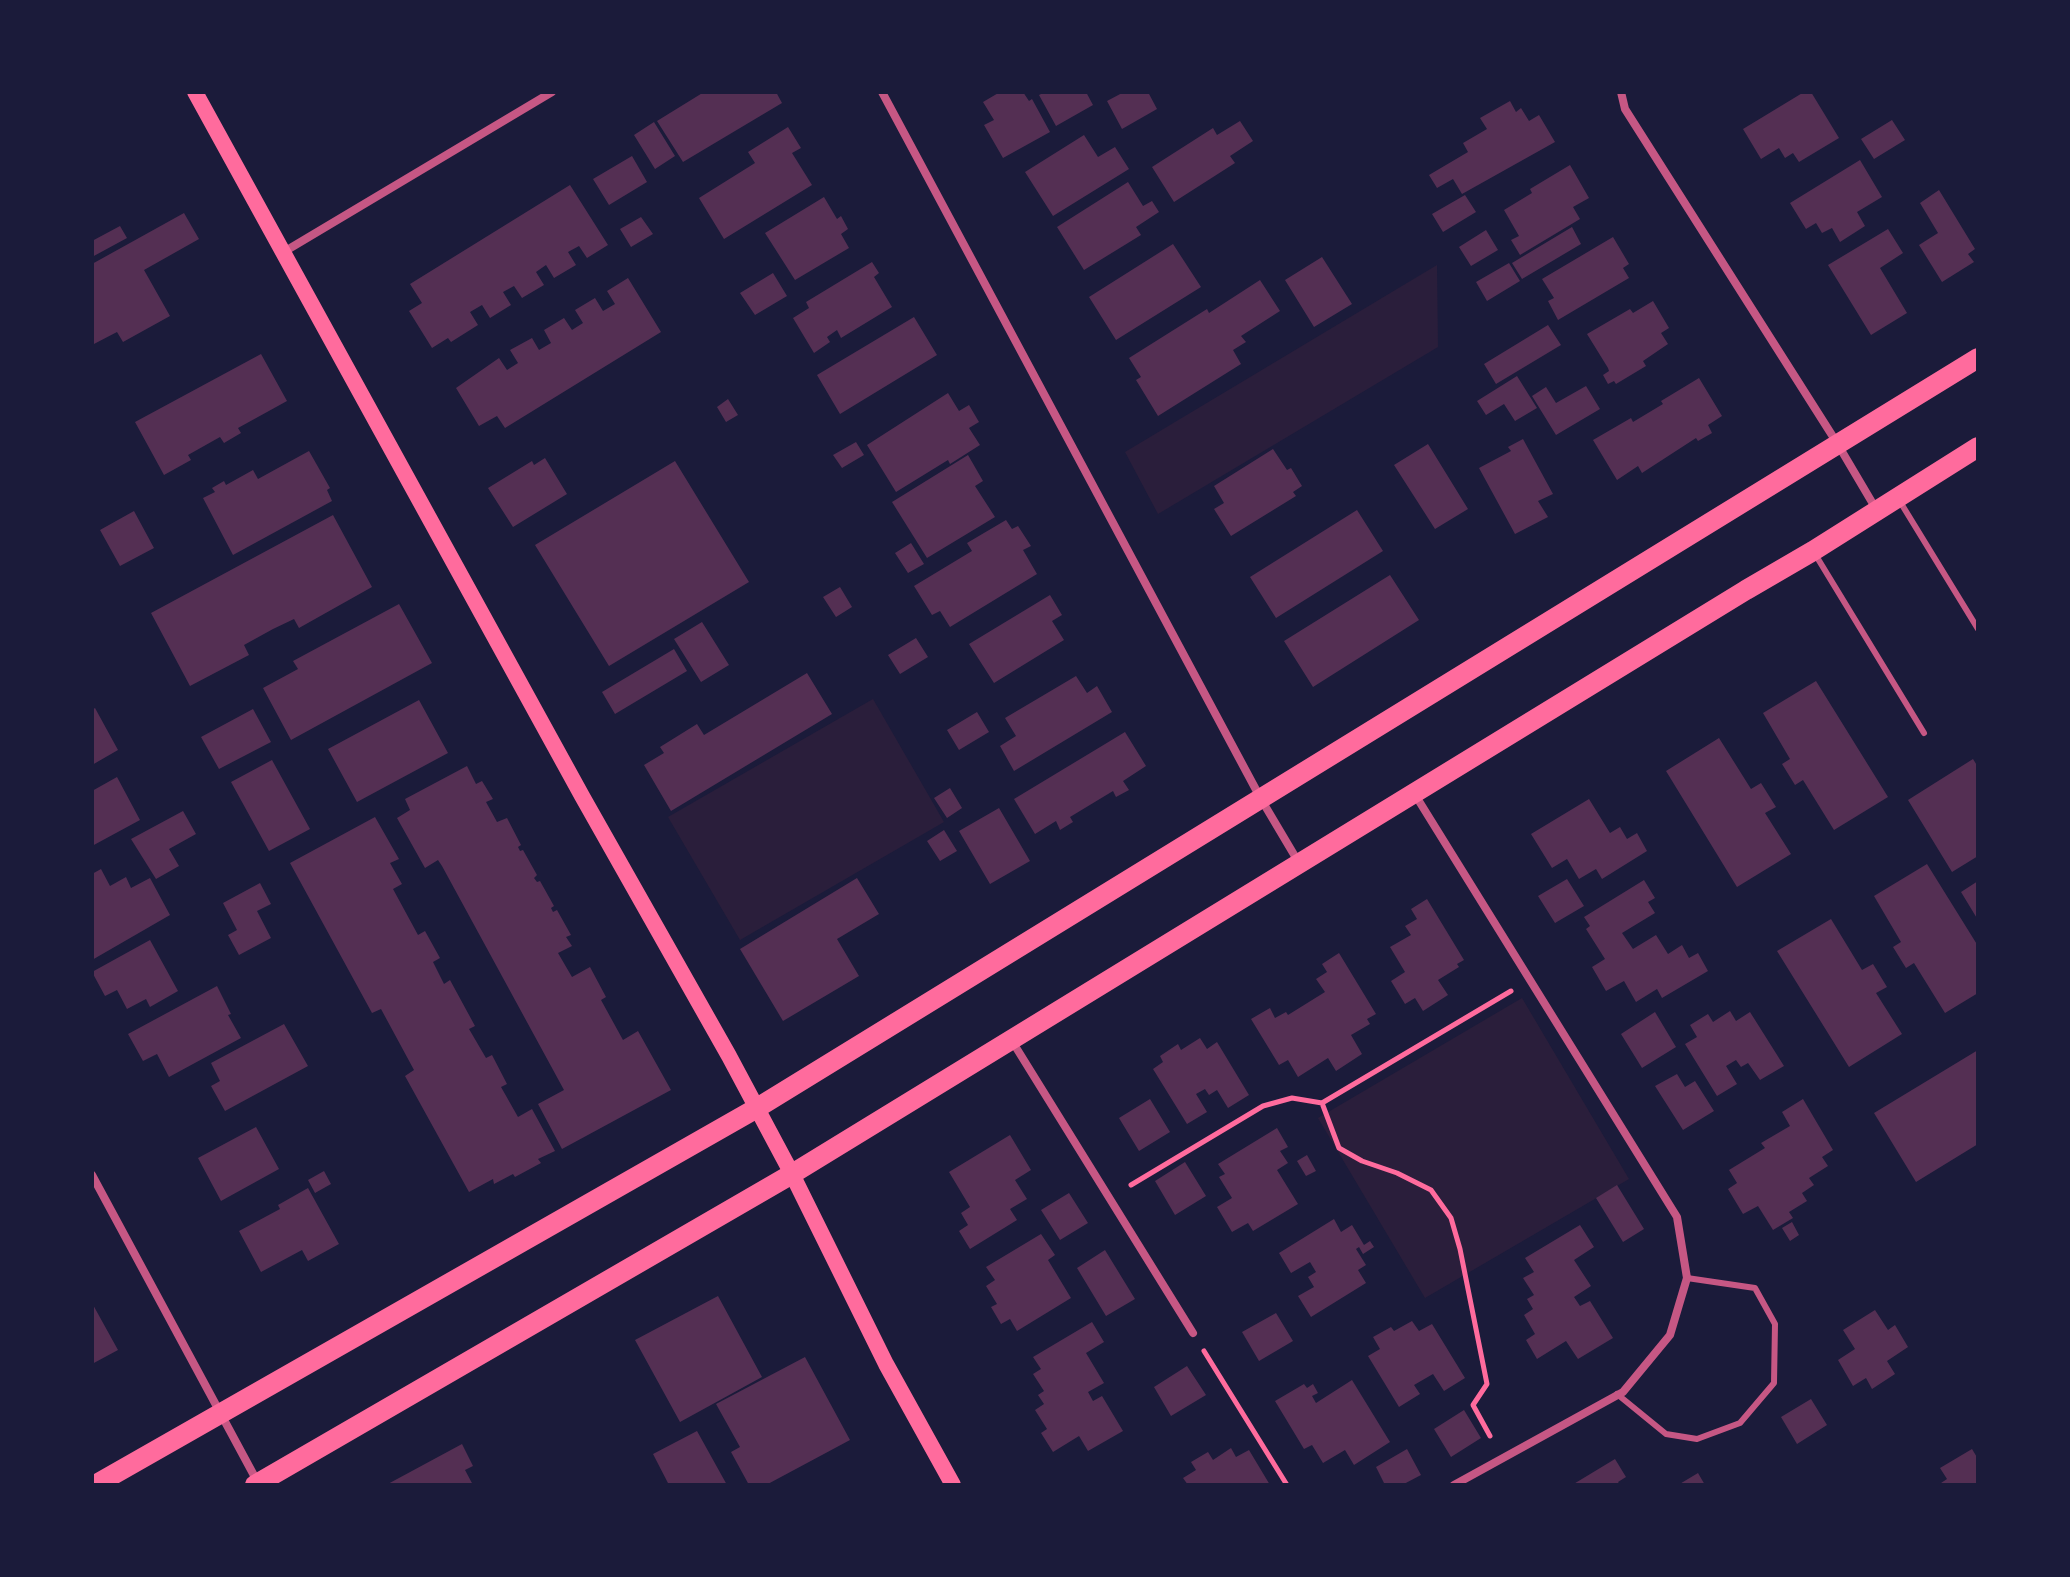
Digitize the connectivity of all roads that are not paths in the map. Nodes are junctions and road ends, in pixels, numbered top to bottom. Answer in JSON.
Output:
{"nodes":[{"id":1,"x":195,"y":92,"type":"edge"},
{"id":2,"x":552,"y":92,"type":"edge"},
{"id":3,"x":882,"y":92,"type":"edge"},
{"id":4,"x":1621,"y":92,"type":"edge"},
{"id":5,"x":282,"y":253,"type":"junction"},
{"id":6,"x":1978,"y":358,"type":"edge"},
{"id":7,"x":1837,"y":443,"type":"junction"},
{"id":8,"x":1978,"y":447,"type":"edge"},
{"id":9,"x":1897,"y":497,"type":"junction"},
{"id":10,"x":1877,"y":510,"type":"junction"},
{"id":11,"x":1813,"y":551,"type":"junction"},
{"id":12,"x":1978,"y":629,"type":"edge"},
{"id":13,"x":1924,"y":733,"type":"dead end"},
{"id":14,"x":1414,"y":793,"type":"junction"},
{"id":15,"x":1261,"y":799,"type":"junction"},
{"id":16,"x":1299,"y":863,"type":"junction"},
{"id":17,"x":1011,"y":1040,"type":"junction"},
{"id":18,"x":757,"y":1108,"type":"junction"},
{"id":19,"x":792,"y":1174,"type":"junction"},
{"id":20,"x":92,"y":1175,"type":"edge"},
{"id":21,"x":1687,"y":1278,"type":"junction"},
{"id":22,"x":1193,"y":1333,"type":"road end"},
{"id":23,"x":1617,"y":1394,"type":"junction"},
{"id":24,"x":220,"y":1413,"type":"junction"},
{"id":25,"x":258,"y":1484,"type":"edge"},
{"id":26,"x":95,"y":1485,"type":"edge"},
{"id":27,"x":953,"y":1485,"type":"edge"},
{"id":28,"x":1454,"y":1485,"type":"edge"}],
"edges":[{"from":1,"to":5,"type":"main road"},
{"from":2,"to":5,"type":"street"},
{"from":3,"to":15,"type":"street"},
{"from":4,"to":7,"type":"street"},
{"from":5,"to":18,"type":"main road"},
{"from":6,"to":7,"type":"main road"},
{"from":7,"to":10,"type":"street"},
{"from":7,"to":15,"type":"main road"},
{"from":8,"to":9,"type":"main road"},
{"from":9,"to":10,"type":"main road"},
{"from":9,"to":12,"type":"lane"},
{"from":10,"to":11,"type":"main road"},
{"from":11,"to":13,"type":"lane"},
{"from":11,"to":14,"type":"main road"},
{"from":14,"to":16,"type":"main road"},
{"from":14,"to":21,"type":"street"},
{"from":15,"to":16,"type":"street"},
{"from":15,"to":18,"type":"main road"},
{"from":16,"to":17,"type":"main road"},
{"from":17,"to":19,"type":"main road"},
{"from":17,"to":22,"type":"street"},
{"from":18,"to":19,"type":"main road"},
{"from":18,"to":24,"type":"main road"},
{"from":19,"to":25,"type":"main road"},
{"from":19,"to":27,"type":"main road"},
{"from":20,"to":24,"type":"street"},
{"from":21,"to":23,"type":"street"},
{"from":21,"to":23,"type":"lane"},
{"from":23,"to":28,"type":"street"},
{"from":24,"to":25,"type":"street"},
{"from":24,"to":26,"type":"main road"}]}
